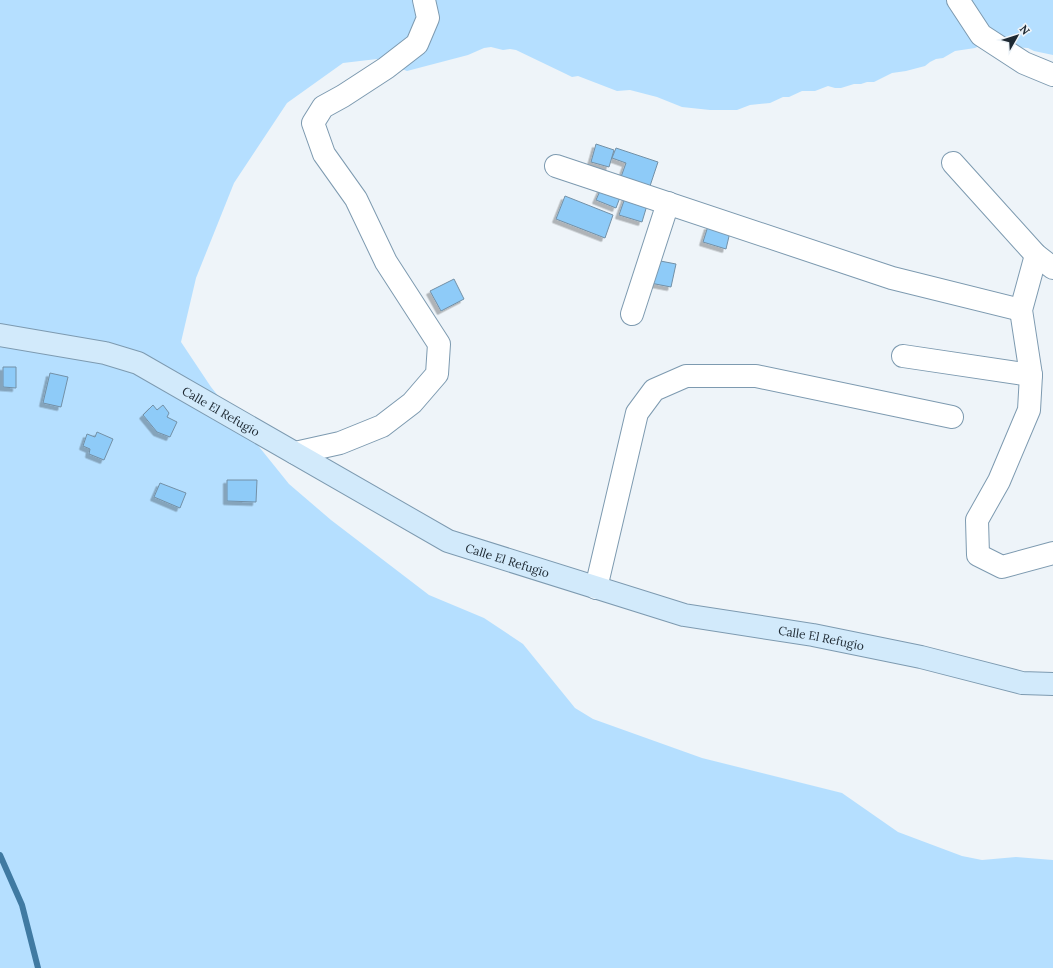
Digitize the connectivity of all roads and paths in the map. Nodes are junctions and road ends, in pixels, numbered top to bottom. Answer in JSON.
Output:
{"nodes":[{"id":1,"x":424,"y":0,"type":"edge"},
{"id":2,"x":958,"y":0,"type":"edge"},
{"id":3,"x":1053,"y":75,"type":"edge"},
{"id":4,"x":953,"y":163,"type":"dead end"},
{"id":5,"x":556,"y":166,"type":"dead end"},
{"id":6,"x":668,"y":203,"type":"junction"},
{"id":7,"x":1036,"y":255,"type":"junction"},
{"id":8,"x":1053,"y":268,"type":"edge"},
{"id":9,"x":1021,"y":310,"type":"junction"},
{"id":10,"x":632,"y":314,"type":"dead end"},
{"id":11,"x":0,"y":335,"type":"edge"},
{"id":12,"x":903,"y":356,"type":"dead end"},
{"id":13,"x":1031,"y":375,"type":"junction"},
{"id":14,"x":952,"y":417,"type":"dead end"},
{"id":15,"x":295,"y":453,"type":"junction"},
{"id":16,"x":1053,"y":553,"type":"edge"},
{"id":17,"x":596,"y":588,"type":"junction"},
{"id":18,"x":1053,"y":684,"type":"edge"}],
"edges":[{"from":1,"to":15,"type":"street"},
{"from":2,"to":3,"type":"street"},
{"from":4,"to":7,"type":"street"},
{"from":5,"to":6,"type":"street"},
{"from":6,"to":9,"type":"street"},
{"from":6,"to":10,"type":"street"},
{"from":7,"to":8,"type":"street"},
{"from":7,"to":9,"type":"street"},
{"from":9,"to":13,"type":"street"},
{"from":11,"to":15,"type":"street","name":"Calle El Refugio"},
{"from":12,"to":13,"type":"street"},
{"from":13,"to":16,"type":"street"},
{"from":14,"to":17,"type":"street"},
{"from":15,"to":17,"type":"street","name":"Calle El Refugio"},
{"from":17,"to":18,"type":"street","name":"Calle El Refugio"}]}
